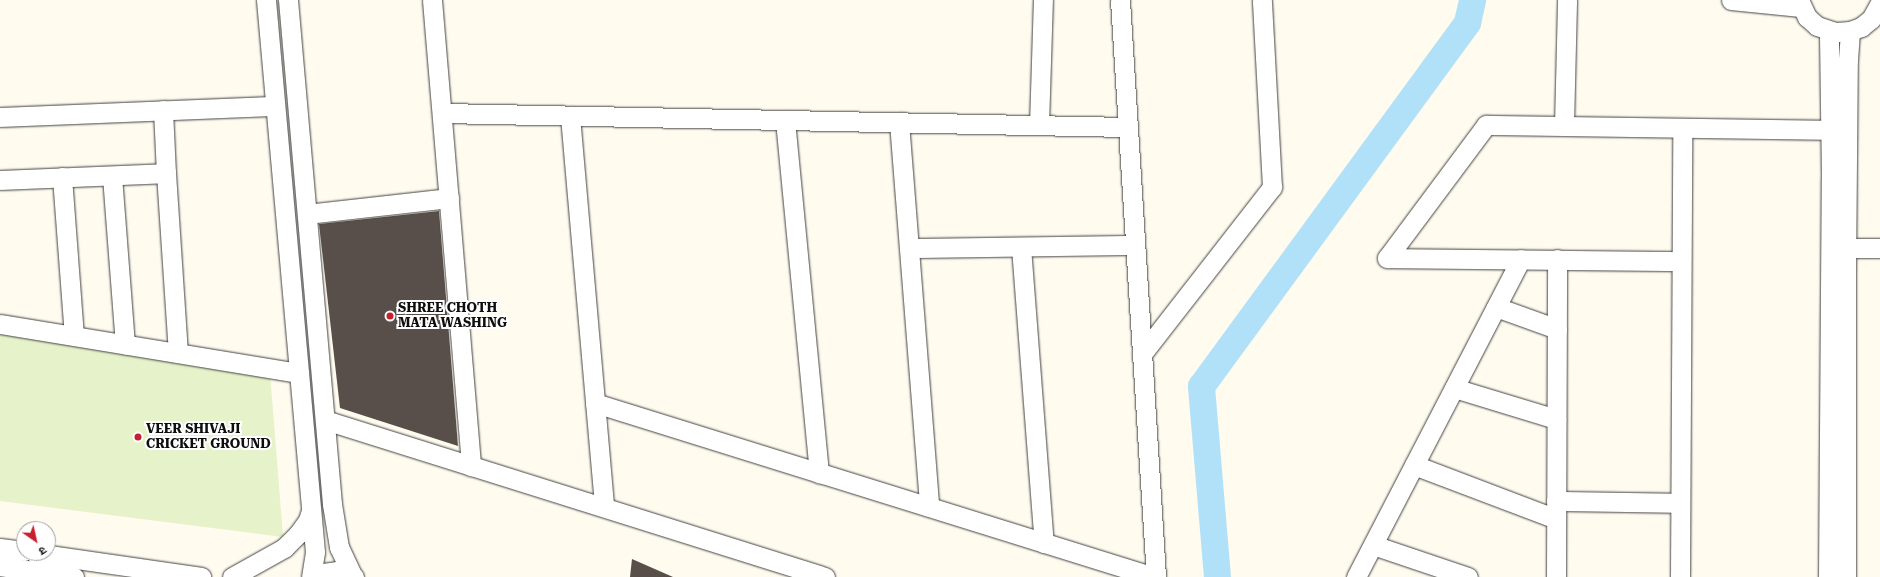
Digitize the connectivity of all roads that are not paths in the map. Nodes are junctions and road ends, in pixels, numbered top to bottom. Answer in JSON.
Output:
{"nodes":[{"id":1,"x":266,"y":0,"type":"edge"},
{"id":2,"x":288,"y":0,"type":"edge"},
{"id":3,"x":432,"y":0,"type":"edge"},
{"id":4,"x":1043,"y":0,"type":"edge"},
{"id":5,"x":1120,"y":0,"type":"edge"},
{"id":6,"x":1262,"y":0,"type":"edge"},
{"id":7,"x":1567,"y":0,"type":"edge"},
{"id":8,"x":1731,"y":0,"type":"edge"},
{"id":9,"x":1800,"y":3,"type":"edge"},
{"id":10,"x":1880,"y":3,"type":"edge"},
{"id":11,"x":1829,"y":31,"type":"junction"},
{"id":12,"x":1850,"y":31,"type":"junction"},
{"id":13,"x":275,"y":106,"type":"junction"},
{"id":14,"x":163,"y":110,"type":"junction"},
{"id":15,"x":442,"y":113,"type":"junction"},
{"id":16,"x":570,"y":116,"type":"junction"},
{"id":17,"x":0,"y":117,"type":"edge"},
{"id":18,"x":784,"y":120,"type":"junction"},
{"id":19,"x":899,"y":122,"type":"junction"},
{"id":20,"x":1039,"y":125,"type":"junction"},
{"id":21,"x":1564,"y":125,"type":"junction"},
{"id":22,"x":1128,"y":127,"type":"junction"},
{"id":23,"x":1682,"y":128,"type":"junction"},
{"id":24,"x":1830,"y":130,"type":"junction"},
{"id":25,"x":166,"y":174,"type":"junction"},
{"id":26,"x":112,"y":176,"type":"junction"},
{"id":27,"x":62,"y":177,"type":"junction"},
{"id":28,"x":0,"y":180,"type":"edge"},
{"id":29,"x":449,"y":198,"type":"junction"},
{"id":30,"x":307,"y":214,"type":"junction"},
{"id":31,"x":1135,"y":245,"type":"junction"},
{"id":32,"x":1021,"y":247,"type":"junction"},
{"id":33,"x":909,"y":248,"type":"junction"},
{"id":34,"x":1846,"y":248,"type":"junction"},
{"id":35,"x":1880,"y":248,"type":"edge"},
{"id":36,"x":1521,"y":259,"type":"junction"},
{"id":37,"x":1556,"y":259,"type":"junction"},
{"id":38,"x":1681,"y":261,"type":"junction"},
{"id":39,"x":1496,"y":307,"type":"junction"},
{"id":40,"x":0,"y":324,"type":"edge"},
{"id":41,"x":1556,"y":329,"type":"junction"},
{"id":42,"x":74,"y":336,"type":"junction"},
{"id":43,"x":125,"y":344,"type":"junction"},
{"id":44,"x":178,"y":353,"type":"junction"},
{"id":45,"x":1142,"y":354,"type":"junction"},
{"id":46,"x":299,"y":373,"type":"junction"},
{"id":47,"x":1454,"y":388,"type":"junction"},
{"id":48,"x":595,"y":403,"type":"junction"},
{"id":49,"x":1556,"y":419,"type":"junction"},
{"id":50,"x":325,"y":420,"type":"junction"},
{"id":51,"x":1414,"y":465,"type":"junction"},
{"id":52,"x":471,"y":466,"type":"junction"},
{"id":53,"x":819,"y":473,"type":"junction"},
{"id":54,"x":1680,"y":503,"type":"junction"},
{"id":55,"x":604,"y":507,"type":"junction"},
{"id":56,"x":929,"y":507,"type":"junction"},
{"id":57,"x":1556,"y":510,"type":"junction"},
{"id":58,"x":311,"y":511,"type":"junction"},
{"id":59,"x":1044,"y":543,"type":"junction"},
{"id":60,"x":1372,"y":545,"type":"junction"},
{"id":61,"x":0,"y":548,"type":"edge"},
{"id":62,"x":16,"y":550,"type":"edge"},
{"id":63,"x":56,"y":556,"type":"edge"},
{"id":64,"x":0,"y":566,"type":"edge"},
{"id":65,"x":353,"y":576,"type":"edge"},
{"id":66,"x":74,"y":577,"type":"edge"},
{"id":67,"x":201,"y":577,"type":"edge"},
{"id":68,"x":232,"y":577,"type":"edge"},
{"id":69,"x":311,"y":577,"type":"edge"},
{"id":70,"x":315,"y":577,"type":"edge"},
{"id":71,"x":825,"y":577,"type":"edge"},
{"id":72,"x":1155,"y":577,"type":"edge"},
{"id":73,"x":1356,"y":577,"type":"edge"},
{"id":74,"x":1468,"y":577,"type":"edge"},
{"id":75,"x":1556,"y":577,"type":"edge"},
{"id":76,"x":1680,"y":577,"type":"edge"},
{"id":77,"x":1828,"y":577,"type":"edge"},
{"id":78,"x":1846,"y":577,"type":"edge"}],
"edges":[{"from":1,"to":13,"type":"street"},
{"from":2,"to":30,"type":"street"},
{"from":3,"to":15,"type":"street"},
{"from":4,"to":20,"type":"street"},
{"from":5,"to":22,"type":"street"},
{"from":6,"to":45,"type":"street"},
{"from":7,"to":21,"type":"street"},
{"from":8,"to":9,"type":"street"},
{"from":9,"to":11,"type":"street"},
{"from":10,"to":12,"type":"street"},
{"from":11,"to":12,"type":"street"},
{"from":11,"to":24,"type":"street"},
{"from":12,"to":34,"type":"street"},
{"from":13,"to":14,"type":"street"},
{"from":13,"to":46,"type":"street"},
{"from":14,"to":17,"type":"street"},
{"from":14,"to":25,"type":"street"},
{"from":15,"to":16,"type":"street"},
{"from":15,"to":29,"type":"street"},
{"from":16,"to":18,"type":"street"},
{"from":16,"to":48,"type":"street"},
{"from":18,"to":19,"type":"street"},
{"from":18,"to":53,"type":"street"},
{"from":19,"to":20,"type":"street"},
{"from":19,"to":33,"type":"street"},
{"from":20,"to":22,"type":"street"},
{"from":21,"to":23,"type":"street"},
{"from":21,"to":36,"type":"street"},
{"from":22,"to":31,"type":"street"},
{"from":23,"to":24,"type":"street"},
{"from":23,"to":38,"type":"street"},
{"from":24,"to":77,"type":"street"},
{"from":25,"to":26,"type":"street"},
{"from":25,"to":44,"type":"street"},
{"from":26,"to":27,"type":"street"},
{"from":26,"to":43,"type":"street"},
{"from":27,"to":28,"type":"street"},
{"from":27,"to":42,"type":"street"},
{"from":29,"to":30,"type":"street"},
{"from":29,"to":52,"type":"street"},
{"from":30,"to":50,"type":"street"},
{"from":31,"to":32,"type":"street"},
{"from":31,"to":45,"type":"street"},
{"from":32,"to":33,"type":"street"},
{"from":32,"to":59,"type":"street"},
{"from":33,"to":56,"type":"street"},
{"from":34,"to":35,"type":"street"},
{"from":34,"to":78,"type":"street"},
{"from":36,"to":37,"type":"street"},
{"from":36,"to":39,"type":"street"},
{"from":37,"to":38,"type":"street"},
{"from":37,"to":41,"type":"street"},
{"from":38,"to":54,"type":"street"},
{"from":39,"to":41,"type":"street"},
{"from":39,"to":47,"type":"street"},
{"from":40,"to":42,"type":"street"},
{"from":41,"to":49,"type":"street"},
{"from":42,"to":43,"type":"street"},
{"from":43,"to":44,"type":"street"},
{"from":44,"to":46,"type":"street"},
{"from":45,"to":72,"type":"street"},
{"from":46,"to":58,"type":"street"},
{"from":47,"to":49,"type":"street"},
{"from":47,"to":51,"type":"street"},
{"from":48,"to":53,"type":"street"},
{"from":48,"to":55,"type":"street"},
{"from":49,"to":57,"type":"street"},
{"from":50,"to":52,"type":"street"},
{"from":50,"to":65,"type":"street"},
{"from":51,"to":57,"type":"street"},
{"from":51,"to":60,"type":"street"},
{"from":52,"to":55,"type":"street"},
{"from":53,"to":56,"type":"street"},
{"from":54,"to":57,"type":"street"},
{"from":54,"to":76,"type":"street"},
{"from":55,"to":71,"type":"street"},
{"from":56,"to":59,"type":"street"},
{"from":57,"to":75,"type":"street"},
{"from":58,"to":68,"type":"street"},
{"from":58,"to":69,"type":"street"},
{"from":59,"to":72,"type":"street"},
{"from":60,"to":73,"type":"street"},
{"from":60,"to":74,"type":"street"},
{"from":61,"to":62,"type":"street"},
{"from":63,"to":67,"type":"street"},
{"from":64,"to":66,"type":"street"},
{"from":65,"to":70,"type":"street"}]}
